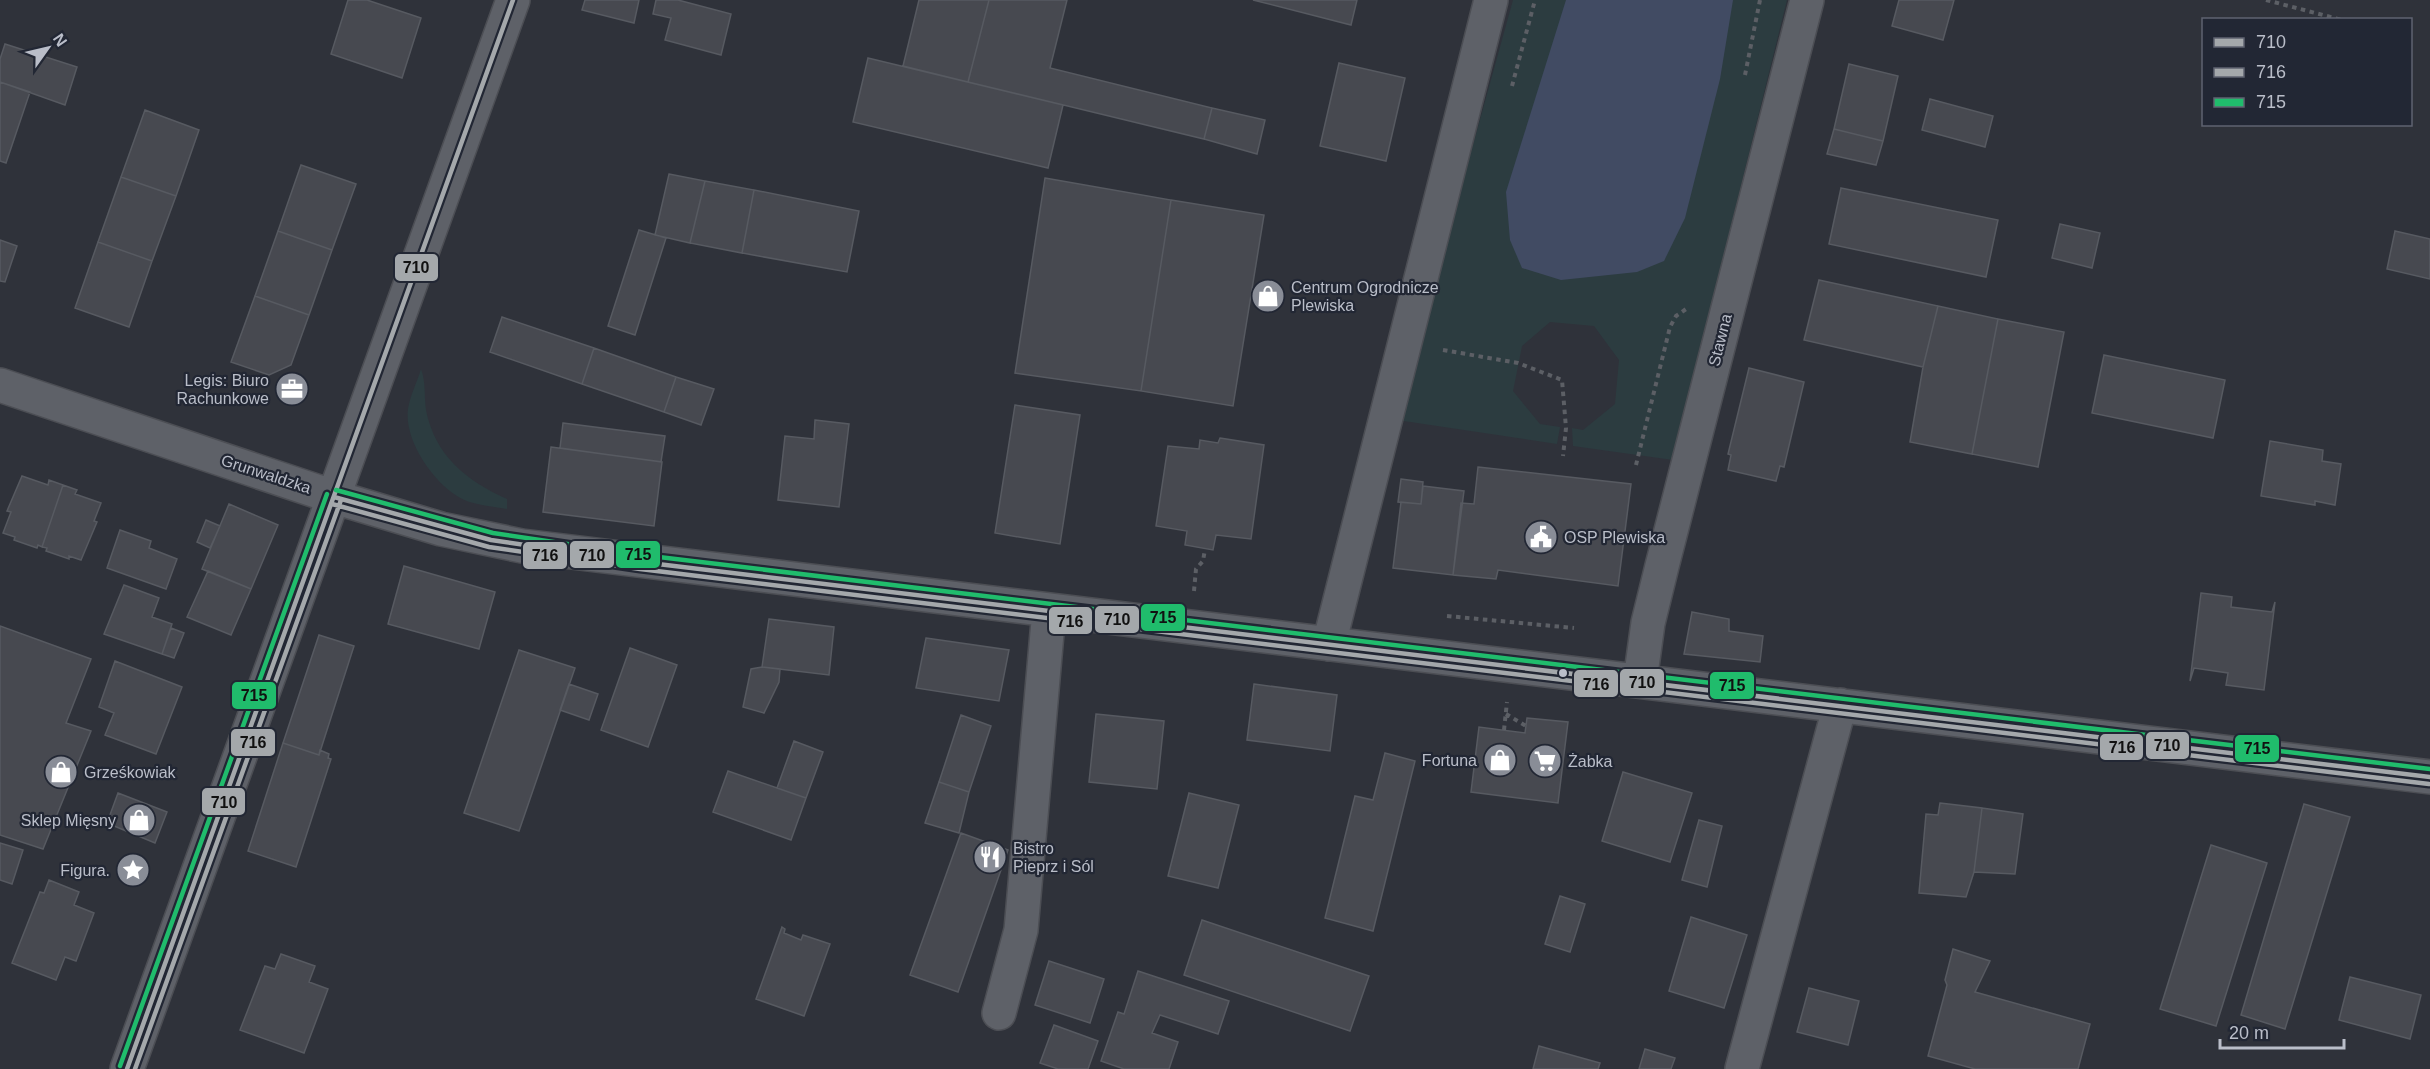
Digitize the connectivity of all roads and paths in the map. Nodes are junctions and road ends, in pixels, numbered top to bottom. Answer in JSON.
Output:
{"nodes":[{"id":1,"x":513,"y":0,"type":"edge"},
{"id":2,"x":1491,"y":0,"type":"edge"},
{"id":3,"x":1760,"y":0,"type":"edge"},
{"id":4,"x":1807,"y":0,"type":"edge"},
{"id":5,"x":2266,"y":0,"type":"edge"},
{"id":6,"x":2334,"y":18,"type":"edge"},
{"id":7,"x":1744,"y":82,"type":"dead end"},
{"id":8,"x":1696,"y":303,"type":"dead end"},
{"id":9,"x":1407,"y":343,"type":"junction"},
{"id":10,"x":0,"y":385,"type":"edge"},
{"id":11,"x":1563,"y":456,"type":"dead end"},
{"id":12,"x":1636,"y":465,"type":"dead end"},
{"id":13,"x":334,"y":497,"type":"junction"},
{"id":14,"x":1205,"y":549,"type":"dead end"},
{"id":15,"x":1193,"y":600,"type":"dead end"},
{"id":16,"x":1049,"y":610,"type":"junction"},
{"id":17,"x":1447,"y":616,"type":"dead end"},
{"id":18,"x":1574,"y":628,"type":"dead end"},
{"id":19,"x":1329,"y":644,"type":"junction"},
{"id":20,"x":1640,"y":681,"type":"junction"},
{"id":21,"x":1508,"y":693,"type":"dead end"},
{"id":22,"x":1840,"y":705,"type":"junction"},
{"id":23,"x":1506,"y":714,"type":"junction"},
{"id":24,"x":1526,"y":726,"type":"dead end"},
{"id":25,"x":1504,"y":730,"type":"dead end"},
{"id":26,"x":2430,"y":777,"type":"edge"},
{"id":27,"x":999,"y":1013,"type":"dead end"},
{"id":28,"x":127,"y":1069,"type":"edge"},
{"id":29,"x":1742,"y":1069,"type":"edge"}],
"edges":[{"from":1,"to":13,"type":"street"},
{"from":2,"to":9,"type":"street"},
{"from":3,"to":7,"type":"path"},
{"from":4,"to":20,"type":"street","name":"Stawna"},
{"from":5,"to":6,"type":"path"},
{"from":8,"to":12,"type":"path"},
{"from":9,"to":11,"type":"path"},
{"from":9,"to":19,"type":"street"},
{"from":10,"to":13,"type":"street","name":"Grunwaldzka"},
{"from":13,"to":16,"type":"street","name":"Grunwaldzka"},
{"from":13,"to":28,"type":"street"},
{"from":14,"to":15,"type":"path"},
{"from":16,"to":19,"type":"street","name":"Grunwaldzka"},
{"from":16,"to":27,"type":"street"},
{"from":17,"to":18,"type":"path"},
{"from":19,"to":20,"type":"street","name":"Grunwaldzka"},
{"from":20,"to":22,"type":"street","name":"Grunwaldzka"},
{"from":21,"to":23,"type":"path"},
{"from":22,"to":26,"type":"street","name":"Grunwaldzka"},
{"from":22,"to":29,"type":"street"},
{"from":23,"to":24,"type":"path"},
{"from":23,"to":25,"type":"path"}]}
